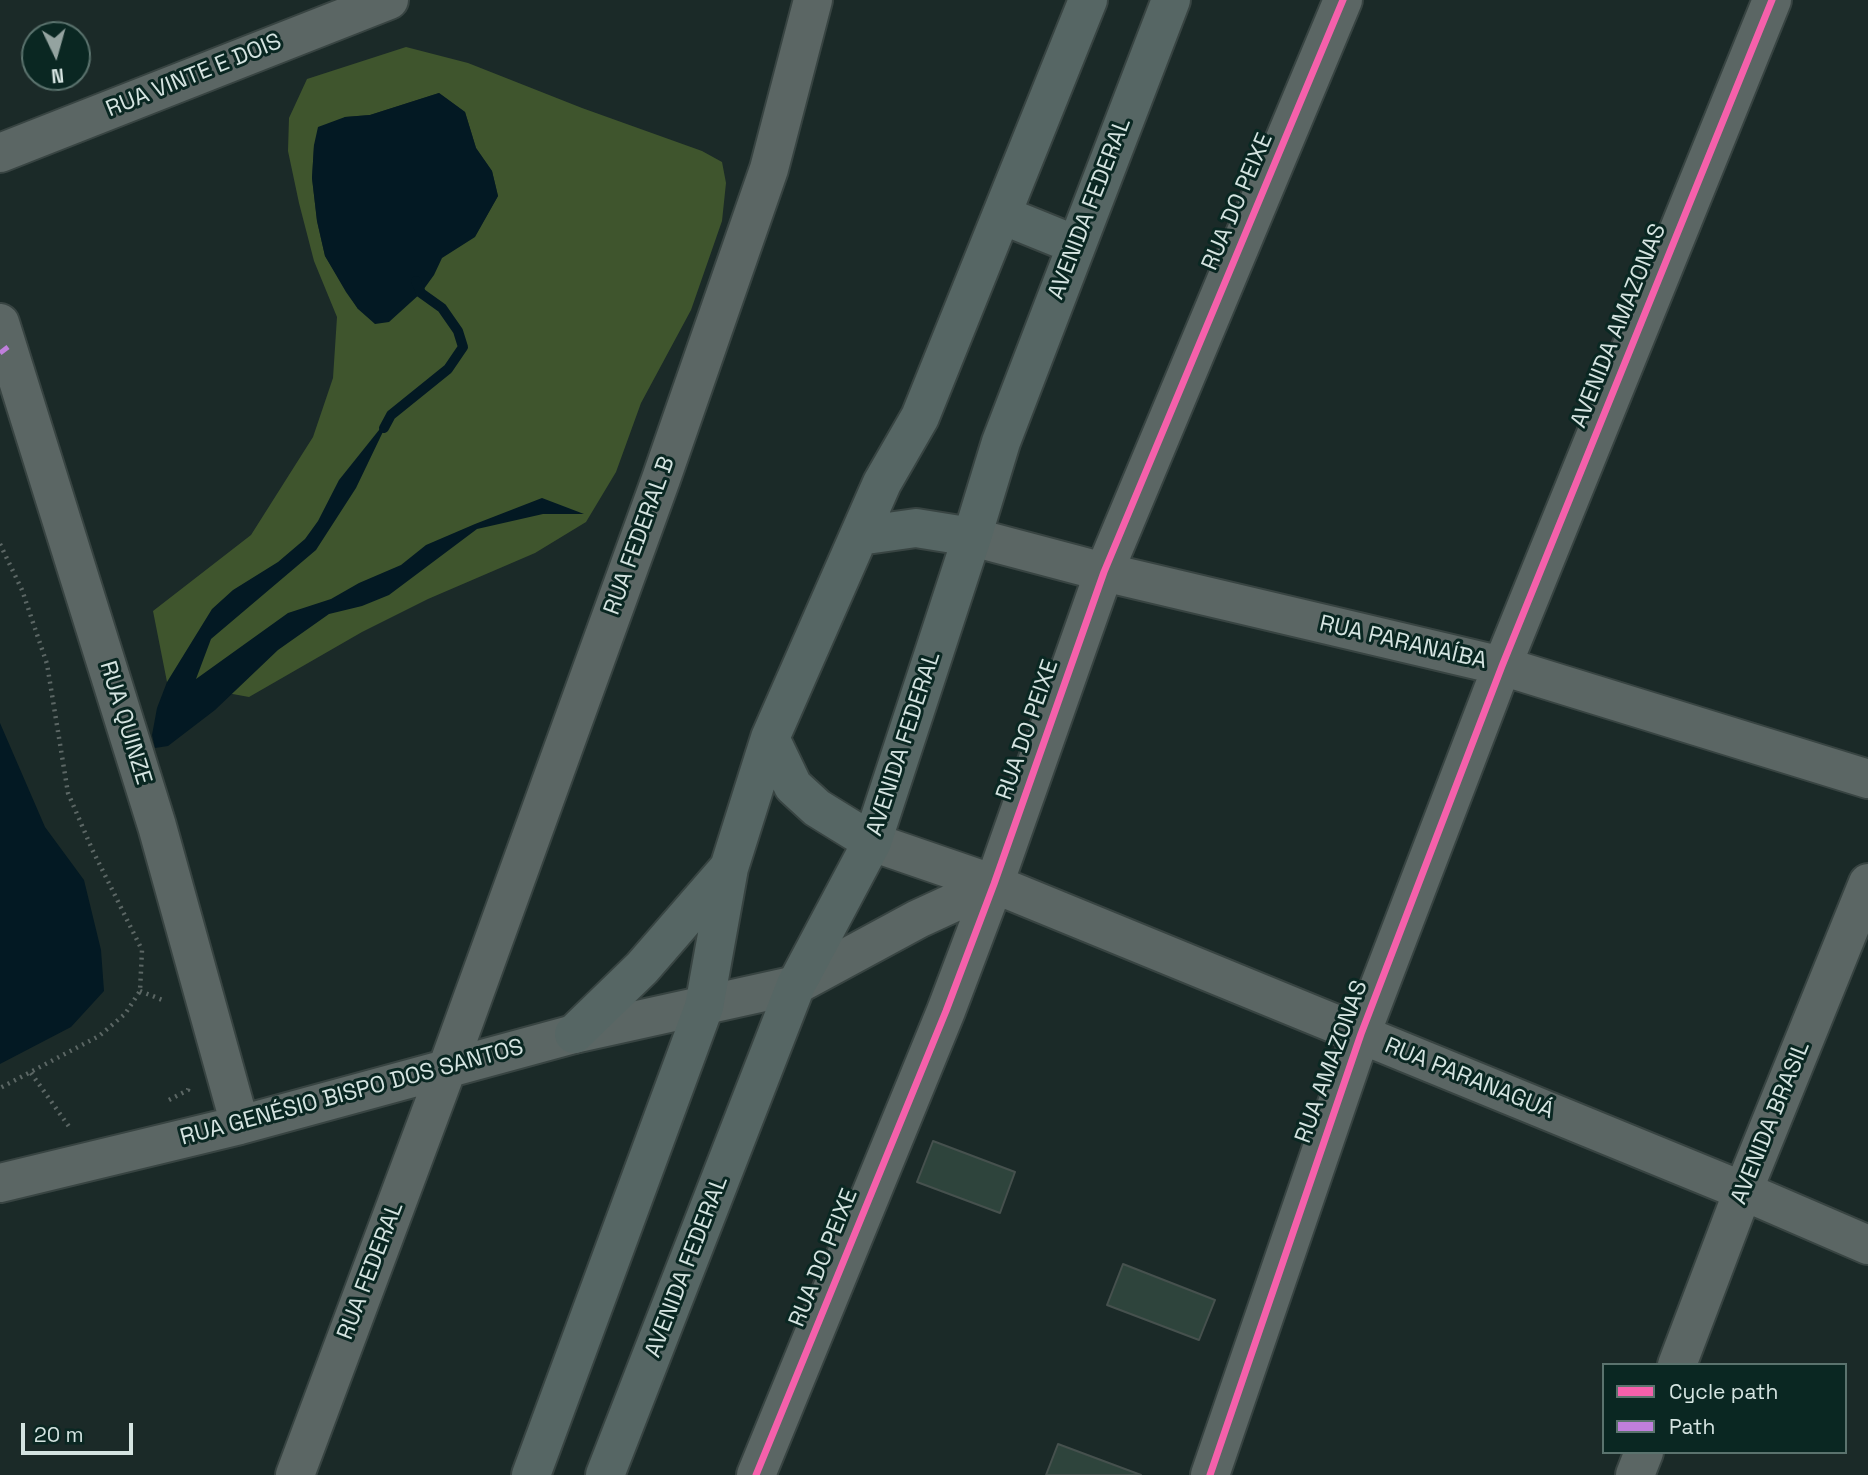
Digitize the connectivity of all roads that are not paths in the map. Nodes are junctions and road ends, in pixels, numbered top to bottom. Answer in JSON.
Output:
{"nodes":[{"id":1,"x":389,"y":0,"type":"edge"},
{"id":2,"x":813,"y":0,"type":"edge"},
{"id":3,"x":1088,"y":0,"type":"edge"},
{"id":4,"x":1171,"y":0,"type":"edge"},
{"id":5,"x":1343,"y":0,"type":"edge"},
{"id":6,"x":1772,"y":0,"type":"edge"},
{"id":7,"x":0,"y":153,"type":"edge"},
{"id":8,"x":1002,"y":215,"type":"junction"},
{"id":9,"x":1076,"y":245,"type":"junction"},
{"id":10,"x":0,"y":323,"type":"edge"},
{"id":11,"x":859,"y":536,"type":"junction"},
{"id":12,"x":972,"y":537,"type":"junction"},
{"id":13,"x":1104,"y":572,"type":"junction"},
{"id":14,"x":1502,"y":666,"type":"junction"},
{"id":15,"x":770,"y":738,"type":"junction"},
{"id":16,"x":1868,"y":779,"type":"edge"},
{"id":17,"x":872,"y":842,"type":"junction"},
{"id":18,"x":729,"y":868,"type":"junction"},
{"id":19,"x":1868,"y":883,"type":"edge"},
{"id":20,"x":994,"y":884,"type":"junction"},
{"id":21,"x":796,"y":985,"type":"junction"},
{"id":22,"x":704,"y":1007,"type":"junction"},
{"id":23,"x":574,"y":1034,"type":"junction"},
{"id":24,"x":1361,"y":1034,"type":"junction"},
{"id":25,"x":448,"y":1066,"type":"junction"},
{"id":26,"x":240,"y":1125,"type":"junction"},
{"id":27,"x":0,"y":1184,"type":"edge"},
{"id":28,"x":1743,"y":1191,"type":"junction"},
{"id":29,"x":1868,"y":1245,"type":"edge"},
{"id":30,"x":1678,"y":1363,"type":"edge"},
{"id":31,"x":1643,"y":1454,"type":"edge"},
{"id":32,"x":295,"y":1475,"type":"edge"},
{"id":33,"x":531,"y":1475,"type":"edge"},
{"id":34,"x":605,"y":1475,"type":"edge"},
{"id":35,"x":756,"y":1475,"type":"edge"},
{"id":36,"x":1210,"y":1475,"type":"edge"},
{"id":37,"x":1635,"y":1475,"type":"edge"}],
"edges":[{"from":1,"to":7,"type":"street","name":"RUA VINTE E DOIS"},
{"from":2,"to":25,"type":"street","name":"RUA FEDERAL B"},
{"from":3,"to":8,"type":"main road"},
{"from":4,"to":9,"type":"main road","name":"AVENIDA FEDERAL"},
{"from":5,"to":13,"type":"street","name":"RUA DO PEIXE"},
{"from":6,"to":14,"type":"street","name":"AVENIDA AMAZONAS"},
{"from":8,"to":9,"type":"main road"},
{"from":8,"to":11,"type":"main road"},
{"from":9,"to":12,"type":"main road","name":"AVENIDA FEDERAL"},
{"from":10,"to":26,"type":"street","name":"RUA QUINZE"},
{"from":11,"to":12,"type":"main road"},
{"from":11,"to":15,"type":"main road"},
{"from":12,"to":13,"type":"street","name":"RUA PARANAÍBA"},
{"from":12,"to":17,"type":"main road","name":"AVENIDA FEDERAL"},
{"from":13,"to":14,"type":"street","name":"RUA PARANAÍBA"},
{"from":13,"to":20,"type":"street","name":"RUA DO PEIXE"},
{"from":14,"to":16,"type":"street","name":"RUA PARANAÍBA"},
{"from":14,"to":24,"type":"street","name":"RUA AMAZONAS"},
{"from":15,"to":17,"type":"main road"},
{"from":15,"to":18,"type":"main road"},
{"from":17,"to":20,"type":"street","name":"RUA PARANAGUÁ"},
{"from":17,"to":21,"type":"main road","name":"AVENIDA FEDERAL"},
{"from":18,"to":22,"type":"main road"},
{"from":18,"to":23,"type":"main road"},
{"from":19,"to":28,"type":"street","name":"AVENIDA BRASIL"},
{"from":20,"to":21,"type":"street","name":"RUA GENÉSIO BISPO DOS SANTOS"},
{"from":20,"to":24,"type":"street","name":"RUA PARANAGUÁ"},
{"from":20,"to":35,"type":"street","name":"RUA DO PEIXE"},
{"from":21,"to":22,"type":"street","name":"RUA GENÉSIO BISPO DOS SANTOS"},
{"from":21,"to":34,"type":"main road","name":"AVENIDA FEDERAL"},
{"from":22,"to":23,"type":"street","name":"RUA GENÉSIO BISPO DOS SANTOS"},
{"from":22,"to":33,"type":"main road"},
{"from":23,"to":25,"type":"street","name":"RUA GENÉSIO BISPO DOS SANTOS"},
{"from":24,"to":28,"type":"street","name":"RUA PARANAGUÁ"},
{"from":24,"to":36,"type":"street","name":"RUA AMAZONAS"},
{"from":25,"to":26,"type":"street","name":"RUA GENÉSIO BISPO DOS SANTOS"},
{"from":25,"to":32,"type":"street","name":"RUA FEDERAL"},
{"from":26,"to":27,"type":"street","name":"RUA GENÉSIO BISPO DOS SANTOS"},
{"from":28,"to":29,"type":"street","name":"RUA PARANAGUÁ"},
{"from":28,"to":30,"type":"street","name":"AVENIDA BRASIL"},
{"from":31,"to":37,"type":"street"}]}
